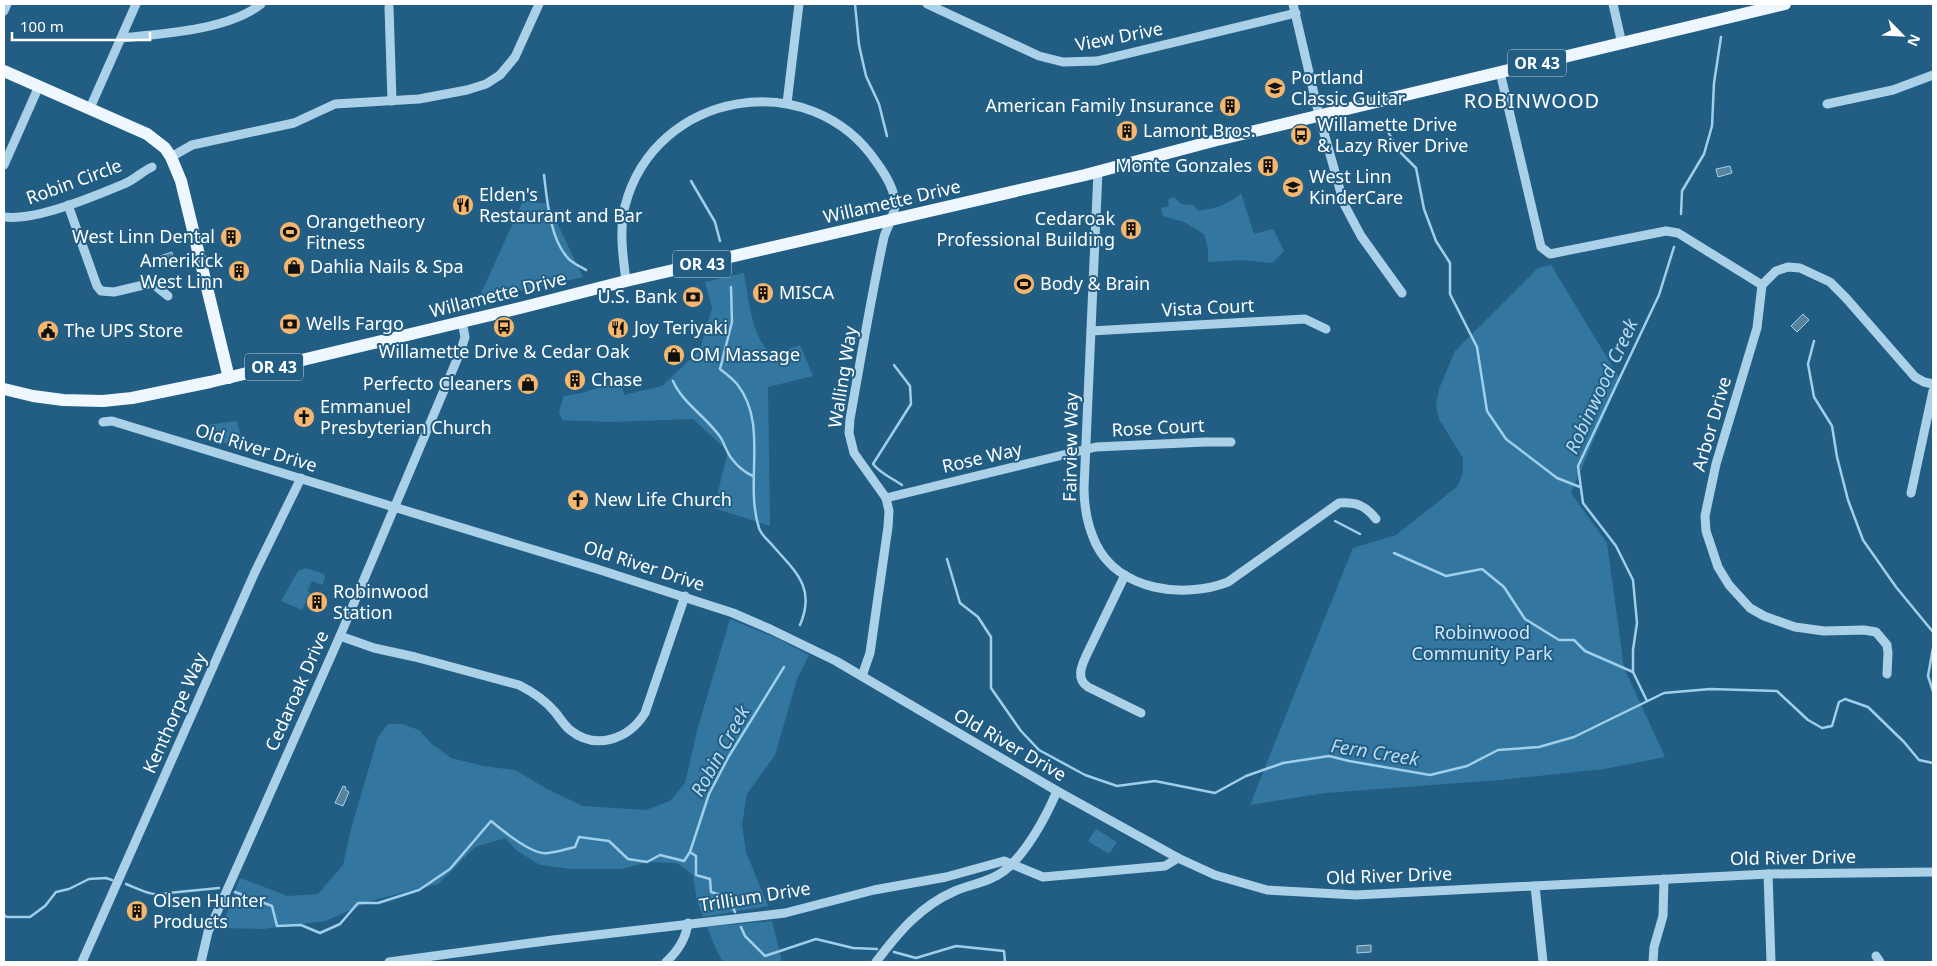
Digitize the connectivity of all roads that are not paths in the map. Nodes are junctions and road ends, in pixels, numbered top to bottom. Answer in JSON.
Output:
{"nodes":[{"id":1,"x":7,"y":4,"type":"edge"},
{"id":2,"x":136,"y":4,"type":"edge"},
{"id":3,"x":261,"y":4,"type":"edge"},
{"id":4,"x":539,"y":4,"type":"edge"},
{"id":5,"x":799,"y":4,"type":"edge"},
{"id":6,"x":927,"y":4,"type":"edge"},
{"id":7,"x":1293,"y":4,"type":"edge"},
{"id":8,"x":1613,"y":4,"type":"edge"},
{"id":9,"x":1785,"y":4,"type":"edge"},
{"id":10,"x":389,"y":7,"type":"dead end"},
{"id":11,"x":4,"y":10,"type":"edge"},
{"id":12,"x":1296,"y":13,"type":"junction"},
{"id":13,"x":121,"y":38,"type":"junction"},
{"id":14,"x":1622,"y":44,"type":"junction"},
{"id":15,"x":4,"y":71,"type":"edge"},
{"id":16,"x":1500,"y":72,"type":"junction"},
{"id":17,"x":1933,"y":75,"type":"edge"},
{"id":18,"x":39,"y":86,"type":"junction"},
{"id":19,"x":392,"y":101,"type":"junction"},
{"id":20,"x":787,"y":103,"type":"junction"},
{"id":21,"x":1827,"y":104,"type":"dead end"},
{"id":22,"x":90,"y":108,"type":"junction"},
{"id":23,"x":1319,"y":116,"type":"junction"},
{"id":24,"x":172,"y":157,"type":"junction"},
{"id":25,"x":4,"y":165,"type":"edge"},
{"id":26,"x":152,"y":167,"type":"dead end"},
{"id":27,"x":1098,"y":171,"type":"junction"},
{"id":28,"x":68,"y":205,"type":"junction"},
{"id":29,"x":4,"y":217,"type":"edge"},
{"id":30,"x":890,"y":221,"type":"junction"},
{"id":31,"x":626,"y":281,"type":"junction"},
{"id":32,"x":1762,"y":286,"type":"junction"},
{"id":33,"x":1402,"y":293,"type":"dead end"},
{"id":34,"x":168,"y":296,"type":"dead end"},
{"id":35,"x":462,"y":322,"type":"junction"},
{"id":36,"x":1326,"y":329,"type":"dead end"},
{"id":37,"x":1091,"y":331,"type":"junction"},
{"id":38,"x":229,"y":378,"type":"junction"},
{"id":39,"x":1933,"y":384,"type":"edge"},
{"id":40,"x":4,"y":389,"type":"edge"},
{"id":41,"x":1933,"y":391,"type":"edge"},
{"id":42,"x":103,"y":422,"type":"dead end"},
{"id":43,"x":1231,"y":442,"type":"dead end"},
{"id":44,"x":1086,"y":450,"type":"junction"},
{"id":45,"x":301,"y":478,"type":"junction"},
{"id":46,"x":1911,"y":493,"type":"dead end"},
{"id":47,"x":886,"y":498,"type":"junction"},
{"id":48,"x":396,"y":507,"type":"junction"},
{"id":49,"x":1376,"y":519,"type":"dead end"},
{"id":50,"x":1125,"y":575,"type":"junction"},
{"id":51,"x":685,"y":596,"type":"junction"},
{"id":52,"x":340,"y":636,"type":"junction"},
{"id":53,"x":1887,"y":674,"type":"dead end"},
{"id":54,"x":862,"y":676,"type":"junction"},
{"id":55,"x":1141,"y":713,"type":"dead end"},
{"id":56,"x":1057,"y":791,"type":"junction"},
{"id":57,"x":1178,"y":858,"type":"junction"},
{"id":58,"x":1011,"y":865,"type":"junction"},
{"id":59,"x":1933,"y":872,"type":"edge"},
{"id":60,"x":1768,"y":874,"type":"junction"},
{"id":61,"x":1664,"y":879,"type":"junction"},
{"id":62,"x":1535,"y":886,"type":"junction"},
{"id":63,"x":688,"y":924,"type":"junction"},
{"id":64,"x":82,"y":962,"type":"edge"},
{"id":65,"x":201,"y":962,"type":"edge"},
{"id":66,"x":388,"y":962,"type":"edge"},
{"id":67,"x":666,"y":962,"type":"edge"},
{"id":68,"x":876,"y":962,"type":"edge"},
{"id":69,"x":1543,"y":962,"type":"edge"},
{"id":70,"x":1653,"y":962,"type":"edge"},
{"id":71,"x":1771,"y":962,"type":"edge"}],
"edges":[{"from":1,"to":11,"type":"street"},
{"from":2,"to":13,"type":"street"},
{"from":3,"to":13,"type":"street"},
{"from":4,"to":19,"type":"street"},
{"from":5,"to":20,"type":"street"},
{"from":6,"to":12,"type":"street","name":"View Drive"},
{"from":7,"to":12,"type":"street"},
{"from":8,"to":14,"type":"street"},
{"from":9,"to":14,"type":"main road","name":"Willamette Drive","number":"OR 43"},
{"from":10,"to":19,"type":"street"},
{"from":12,"to":23,"type":"street"},
{"from":13,"to":22,"type":"street"},
{"from":14,"to":16,"type":"main road","name":"Willamette Drive","number":"OR 43"},
{"from":15,"to":18,"type":"main road"},
{"from":16,"to":23,"type":"main road","name":"Willamette Drive","number":"OR 43"},
{"from":16,"to":32,"type":"street"},
{"from":17,"to":21,"type":"street"},
{"from":18,"to":22,"type":"main road"},
{"from":18,"to":25,"type":"street"},
{"from":19,"to":24,"type":"street"},
{"from":20,"to":30,"type":"street","name":"Walling Way"},
{"from":20,"to":31,"type":"street","name":"Walling Way"},
{"from":22,"to":24,"type":"main road"},
{"from":23,"to":27,"type":"main road","name":"Willamette Drive","number":"OR 43"},
{"from":23,"to":33,"type":"street"},
{"from":24,"to":38,"type":"main road"},
{"from":26,"to":28,"type":"street","name":"Robin Circle"},
{"from":27,"to":30,"type":"main road","name":"Willamette Drive","number":"OR 43"},
{"from":27,"to":37,"type":"street","name":"Fairview Way"},
{"from":28,"to":29,"type":"street","name":"Robin Circle"},
{"from":28,"to":34,"type":"street"},
{"from":30,"to":31,"type":"main road","name":"Willamette Drive","number":"OR 43"},
{"from":30,"to":47,"type":"street","name":"Walling Way"},
{"from":31,"to":35,"type":"main road","name":"Willamette Drive","number":"OR 43"},
{"from":32,"to":39,"type":"street"},
{"from":32,"to":53,"type":"street","name":"Arbor Drive"},
{"from":35,"to":38,"type":"main road","name":"Willamette Drive","number":"OR 43"},
{"from":35,"to":48,"type":"street","name":"Cedaroak Drive"},
{"from":36,"to":37,"type":"street","name":"Vista Court"},
{"from":37,"to":44,"type":"street","name":"Fairview Way"},
{"from":38,"to":40,"type":"main road","name":"Willamette Drive","number":"OR 43"},
{"from":41,"to":46,"type":"street"},
{"from":42,"to":45,"type":"street","name":"Old River Drive"},
{"from":43,"to":44,"type":"street","name":"Rose Court"},
{"from":44,"to":47,"type":"street","name":"Rose Way"},
{"from":44,"to":50,"type":"street","name":"Fairview Way"},
{"from":45,"to":48,"type":"street","name":"Old River Drive"},
{"from":45,"to":64,"type":"street","name":"Kenthorpe Way"},
{"from":47,"to":54,"type":"street"},
{"from":48,"to":51,"type":"street","name":"Old River Drive"},
{"from":48,"to":52,"type":"street","name":"Cedaroak Drive"},
{"from":49,"to":50,"type":"street","name":"Fairview Way"},
{"from":50,"to":55,"type":"street"},
{"from":51,"to":52,"type":"street"},
{"from":51,"to":54,"type":"street","name":"Old River Drive"},
{"from":52,"to":65,"type":"street","name":"Cedaroak Drive"},
{"from":54,"to":56,"type":"street","name":"Old River Drive"},
{"from":56,"to":57,"type":"street","name":"Old River Drive"},
{"from":56,"to":58,"type":"street"},
{"from":57,"to":58,"type":"street","name":"Trillium Drive"},
{"from":57,"to":62,"type":"street","name":"Old River Drive"},
{"from":58,"to":63,"type":"street","name":"Trillium Drive"},
{"from":58,"to":68,"type":"street"},
{"from":59,"to":60,"type":"street","name":"Old River Drive"},
{"from":60,"to":61,"type":"street","name":"Old River Drive"},
{"from":60,"to":71,"type":"street"},
{"from":61,"to":62,"type":"street","name":"Old River Drive"},
{"from":61,"to":70,"type":"street"},
{"from":62,"to":69,"type":"street"},
{"from":63,"to":66,"type":"street","name":"Trillium Drive"},
{"from":63,"to":67,"type":"street"}]}
